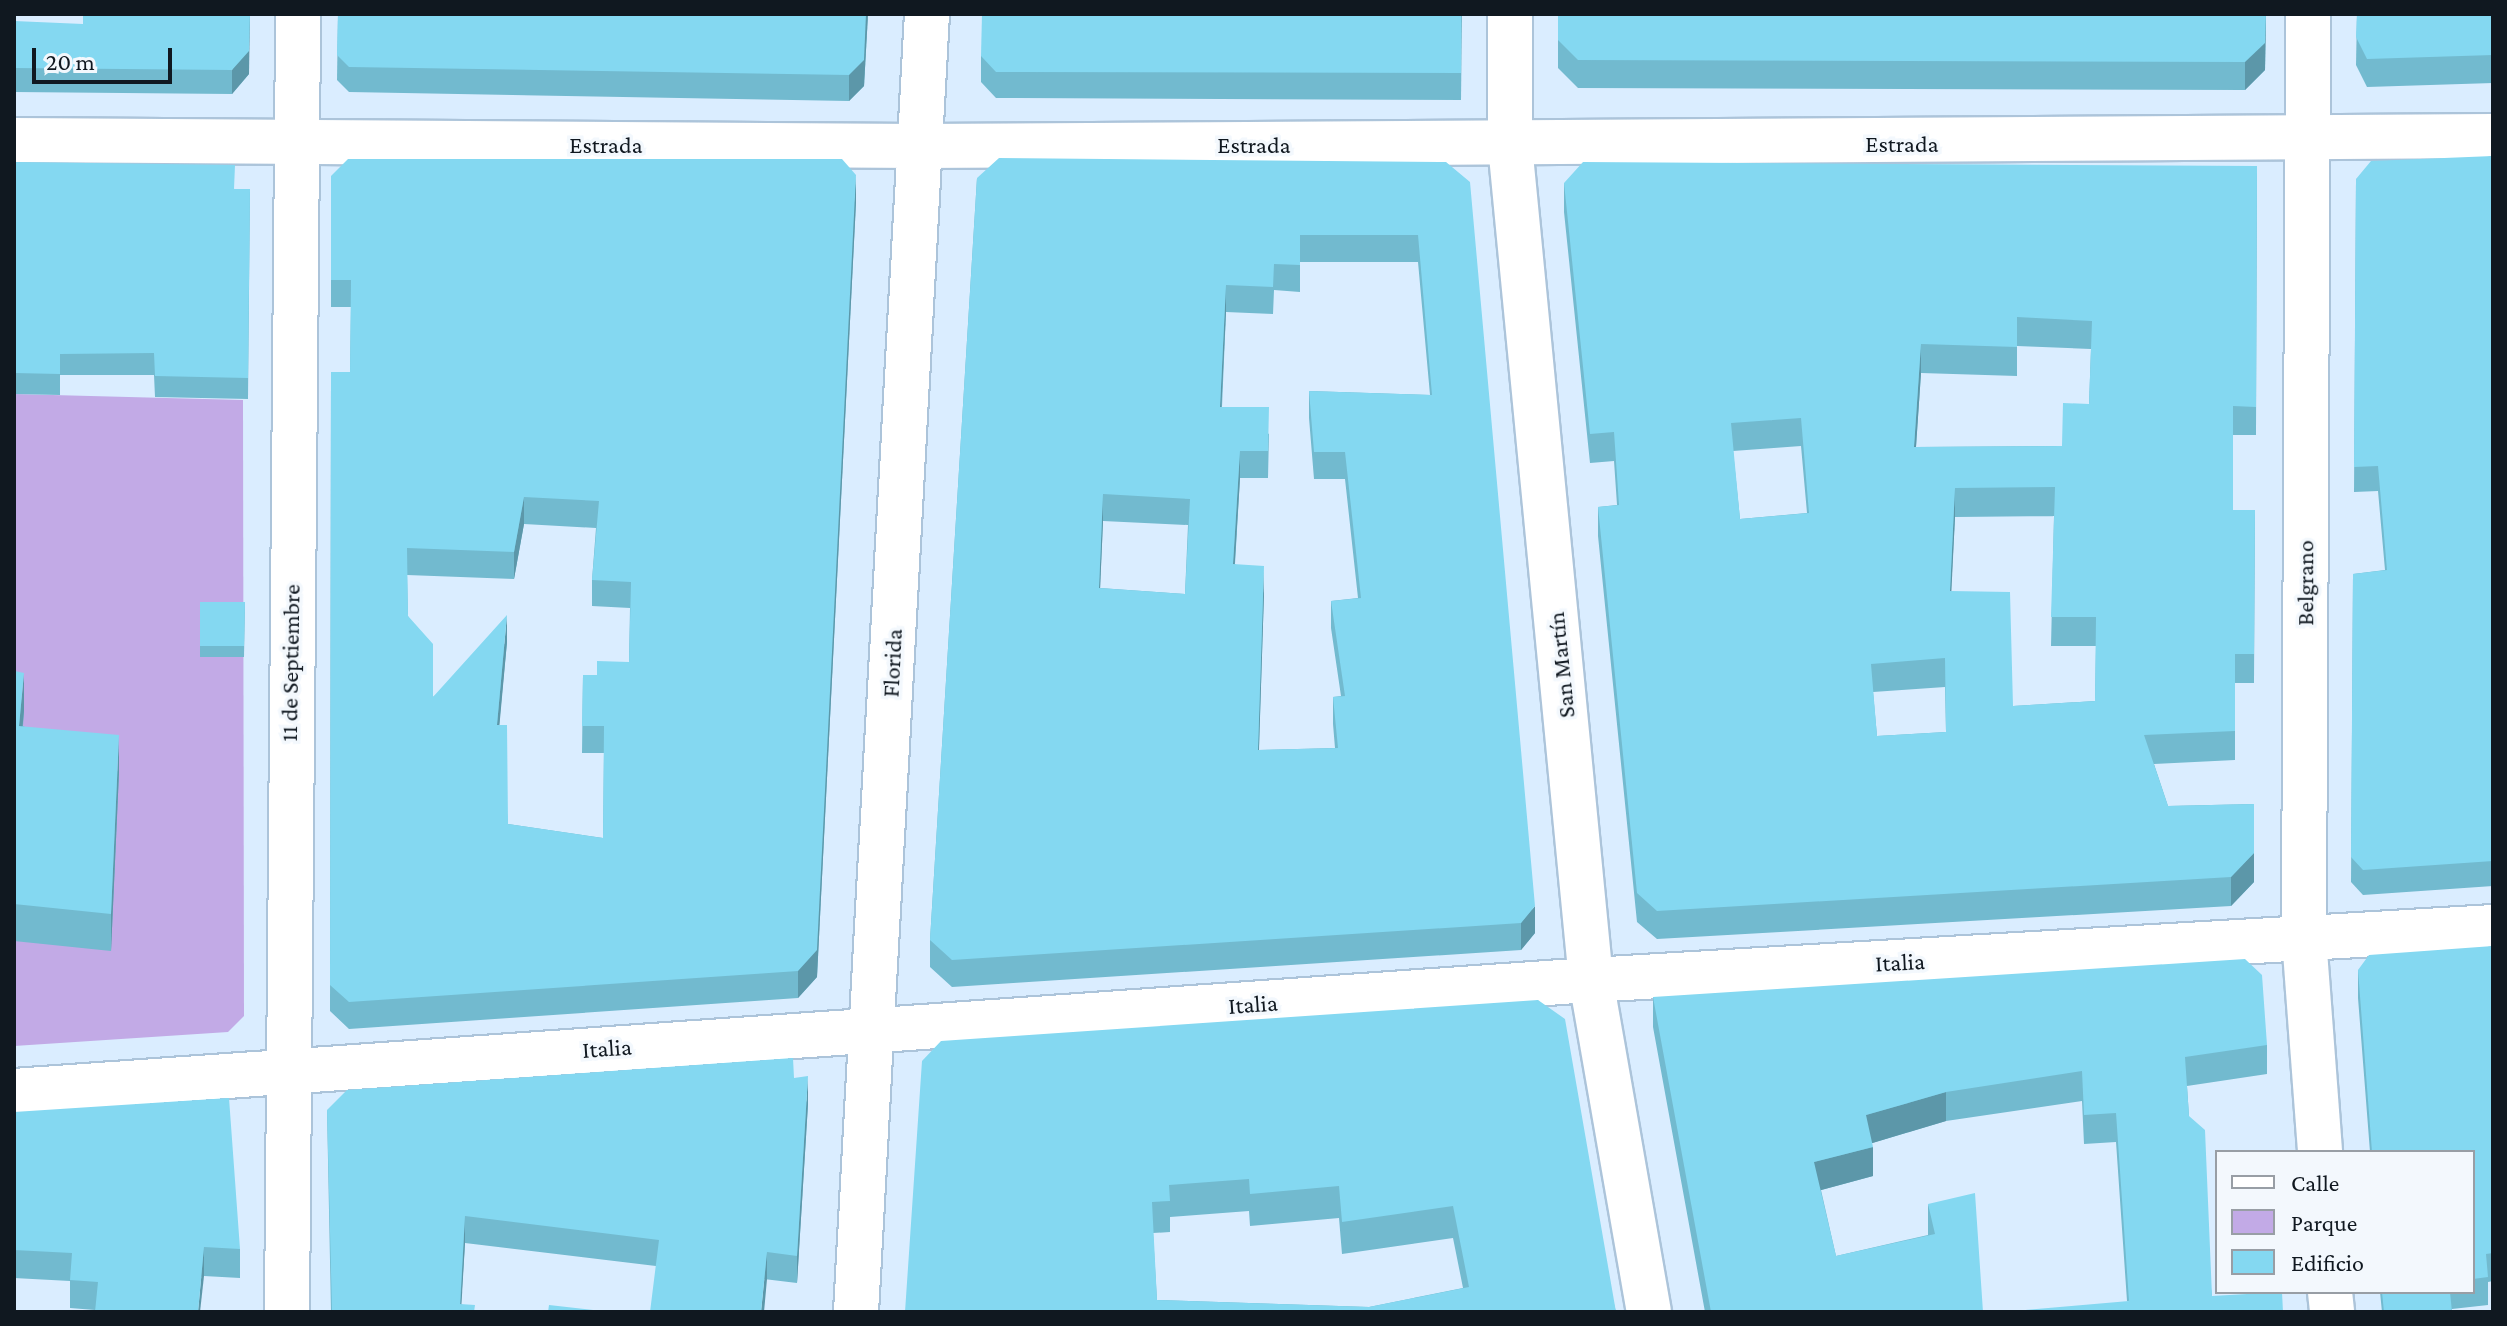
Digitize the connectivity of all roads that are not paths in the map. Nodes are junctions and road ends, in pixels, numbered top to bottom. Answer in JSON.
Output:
{"nodes":[{"id":1,"x":298,"y":14,"type":"edge"},
{"id":2,"x":927,"y":14,"type":"edge"},
{"id":3,"x":1510,"y":14,"type":"edge"},
{"id":4,"x":2308,"y":14,"type":"edge"},
{"id":5,"x":2493,"y":136,"type":"edge"},
{"id":6,"x":14,"y":140,"type":"edge"},
{"id":7,"x":2306,"y":143,"type":"junction"},
{"id":8,"x":297,"y":145,"type":"junction"},
{"id":9,"x":1510,"y":145,"type":"junction"},
{"id":10,"x":919,"y":146,"type":"junction"},
{"id":11,"x":2493,"y":927,"type":"edge"},
{"id":12,"x":2304,"y":938,"type":"junction"},
{"id":13,"x":1591,"y":980,"type":"junction"},
{"id":14,"x":873,"y":1032,"type":"junction"},
{"id":15,"x":285,"y":1068,"type":"junction"},
{"id":16,"x":14,"y":1091,"type":"edge"},
{"id":17,"x":2320,"y":1150,"type":"edge"},
{"id":18,"x":287,"y":1312,"type":"edge"},
{"id":19,"x":856,"y":1312,"type":"edge"},
{"id":20,"x":1649,"y":1312,"type":"edge"}],
"edges":[{"from":1,"to":8,"type":"street","name":"11 de Septiembre"},
{"from":2,"to":10,"type":"street","name":"Florida"},
{"from":3,"to":9,"type":"street","name":"San Martín"},
{"from":4,"to":7,"type":"street","name":"Belgrano"},
{"from":5,"to":7,"type":"street","name":"Estrada"},
{"from":6,"to":8,"type":"street","name":"Estrada"},
{"from":7,"to":9,"type":"street","name":"Estrada"},
{"from":7,"to":12,"type":"street","name":"Belgrano"},
{"from":8,"to":10,"type":"street","name":"Estrada"},
{"from":8,"to":15,"type":"street","name":"11 de Septiembre"},
{"from":9,"to":10,"type":"street","name":"Estrada"},
{"from":9,"to":13,"type":"street","name":"San Martín"},
{"from":10,"to":14,"type":"street","name":"Florida"},
{"from":11,"to":12,"type":"street","name":"Italia"},
{"from":12,"to":13,"type":"street","name":"Italia"},
{"from":12,"to":17,"type":"street","name":"Belgrano"},
{"from":13,"to":14,"type":"street","name":"Italia"},
{"from":13,"to":20,"type":"street","name":"San Martín"},
{"from":14,"to":15,"type":"street","name":"Italia"},
{"from":14,"to":19,"type":"street","name":"Florida"},
{"from":15,"to":16,"type":"street","name":"Italia"},
{"from":15,"to":18,"type":"street","name":"11 de Septiembre"}]}
